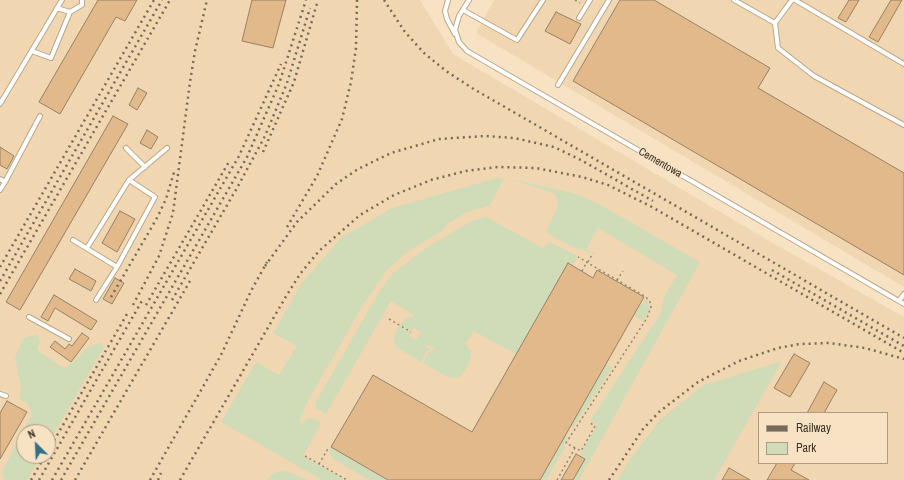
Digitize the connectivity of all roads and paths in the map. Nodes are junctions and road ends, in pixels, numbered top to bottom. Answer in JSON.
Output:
{"nodes":[{"id":1,"x":62,"y":0,"type":"edge"},
{"id":2,"x":82,"y":0,"type":"edge"},
{"id":3,"x":448,"y":0,"type":"edge"},
{"id":4,"x":469,"y":0,"type":"edge"},
{"id":5,"x":543,"y":0,"type":"edge"},
{"id":6,"x":590,"y":0,"type":"edge"},
{"id":7,"x":609,"y":0,"type":"edge"},
{"id":8,"x":734,"y":0,"type":"edge"},
{"id":9,"x":793,"y":0,"type":"edge"},
{"id":10,"x":57,"y":8,"type":"junction"},
{"id":11,"x":463,"y":10,"type":"junction"},
{"id":12,"x":70,"y":12,"type":"junction"},
{"id":13,"x":579,"y":18,"type":"dead end"},
{"id":14,"x":775,"y":23,"type":"junction"},
{"id":15,"x":455,"y":34,"type":"junction"},
{"id":16,"x":32,"y":51,"type":"junction"},
{"id":17,"x":904,"y":64,"type":"edge"},
{"id":18,"x":558,"y":86,"type":"dead end"},
{"id":19,"x":0,"y":104,"type":"edge"},
{"id":20,"x":40,"y":116,"type":"dead end"},
{"id":21,"x":904,"y":125,"type":"edge"},
{"id":22,"x":126,"y":148,"type":"dead end"},
{"id":23,"x":167,"y":148,"type":"dead end"},
{"id":24,"x":145,"y":167,"type":"junction"},
{"id":25,"x":0,"y":179,"type":"edge"},
{"id":26,"x":129,"y":180,"type":"junction"},
{"id":27,"x":4,"y":182,"type":"junction"},
{"id":28,"x":0,"y":190,"type":"edge"},
{"id":29,"x":73,"y":240,"type":"dead end"},
{"id":30,"x":87,"y":248,"type":"junction"},
{"id":31,"x":593,"y":253,"type":"dead end"},
{"id":32,"x":578,"y":257,"type":"dead end"},
{"id":33,"x":587,"y":262,"type":"junction"},
{"id":34,"x":118,"y":267,"type":"junction"},
{"id":35,"x":582,"y":271,"type":"dead end"},
{"id":36,"x":623,"y":271,"type":"dead end"},
{"id":37,"x":617,"y":280,"type":"junction"},
{"id":38,"x":904,"y":294,"type":"edge"},
{"id":39,"x":96,"y":300,"type":"dead end"},
{"id":40,"x":899,"y":301,"type":"junction"},
{"id":41,"x":904,"y":304,"type":"edge"},
{"id":42,"x":29,"y":317,"type":"dead end"},
{"id":43,"x":389,"y":319,"type":"dead end"},
{"id":44,"x":411,"y":332,"type":"dead end"},
{"id":45,"x":69,"y":339,"type":"dead end"},
{"id":46,"x":0,"y":394,"type":"edge"},
{"id":47,"x":6,"y":396,"type":"dead end"},
{"id":48,"x":590,"y":423,"type":"dead end"},
{"id":49,"x":329,"y":447,"type":"dead end"},
{"id":50,"x":575,"y":448,"type":"junction"},
{"id":51,"x":304,"y":456,"type":"dead end"},
{"id":52,"x":319,"y":464,"type":"junction"},
{"id":53,"x":347,"y":480,"type":"edge"},
{"id":54,"x":557,"y":480,"type":"edge"}],
"edges":[{"from":1,"to":10,"type":"lane"},
{"from":2,"to":12,"type":"lane"},
{"from":3,"to":15,"type":"lane","name":"Cementowa"},
{"from":4,"to":11,"type":"lane"},
{"from":5,"to":11,"type":"lane"},
{"from":6,"to":13,"type":"lane"},
{"from":7,"to":18,"type":"lane"},
{"from":8,"to":14,"type":"lane"},
{"from":9,"to":14,"type":"lane"},
{"from":9,"to":17,"type":"lane"},
{"from":10,"to":12,"type":"lane"},
{"from":10,"to":16,"type":"lane"},
{"from":11,"to":15,"type":"lane"},
{"from":12,"to":16,"type":"lane"},
{"from":14,"to":21,"type":"lane"},
{"from":15,"to":40,"type":"lane","name":"Cementowa"},
{"from":16,"to":19,"type":"lane"},
{"from":20,"to":27,"type":"lane"},
{"from":22,"to":24,"type":"lane"},
{"from":23,"to":24,"type":"lane"},
{"from":24,"to":26,"type":"lane"},
{"from":25,"to":27,"type":"lane"},
{"from":26,"to":30,"type":"lane"},
{"from":26,"to":34,"type":"lane"},
{"from":27,"to":28,"type":"lane"},
{"from":29,"to":30,"type":"lane"},
{"from":30,"to":34,"type":"lane"},
{"from":31,"to":33,"type":"path"},
{"from":32,"to":33,"type":"path"},
{"from":33,"to":35,"type":"path"},
{"from":33,"to":37,"type":"path"},
{"from":34,"to":39,"type":"lane"},
{"from":36,"to":37,"type":"path"},
{"from":37,"to":50,"type":"path"},
{"from":38,"to":40,"type":"lane"},
{"from":40,"to":41,"type":"lane","name":"Cementowa"},
{"from":42,"to":45,"type":"lane"},
{"from":43,"to":44,"type":"path"},
{"from":46,"to":47,"type":"lane"},
{"from":48,"to":50,"type":"path"},
{"from":49,"to":52,"type":"path"},
{"from":50,"to":54,"type":"path"},
{"from":51,"to":52,"type":"path"},
{"from":52,"to":53,"type":"path"}]}
